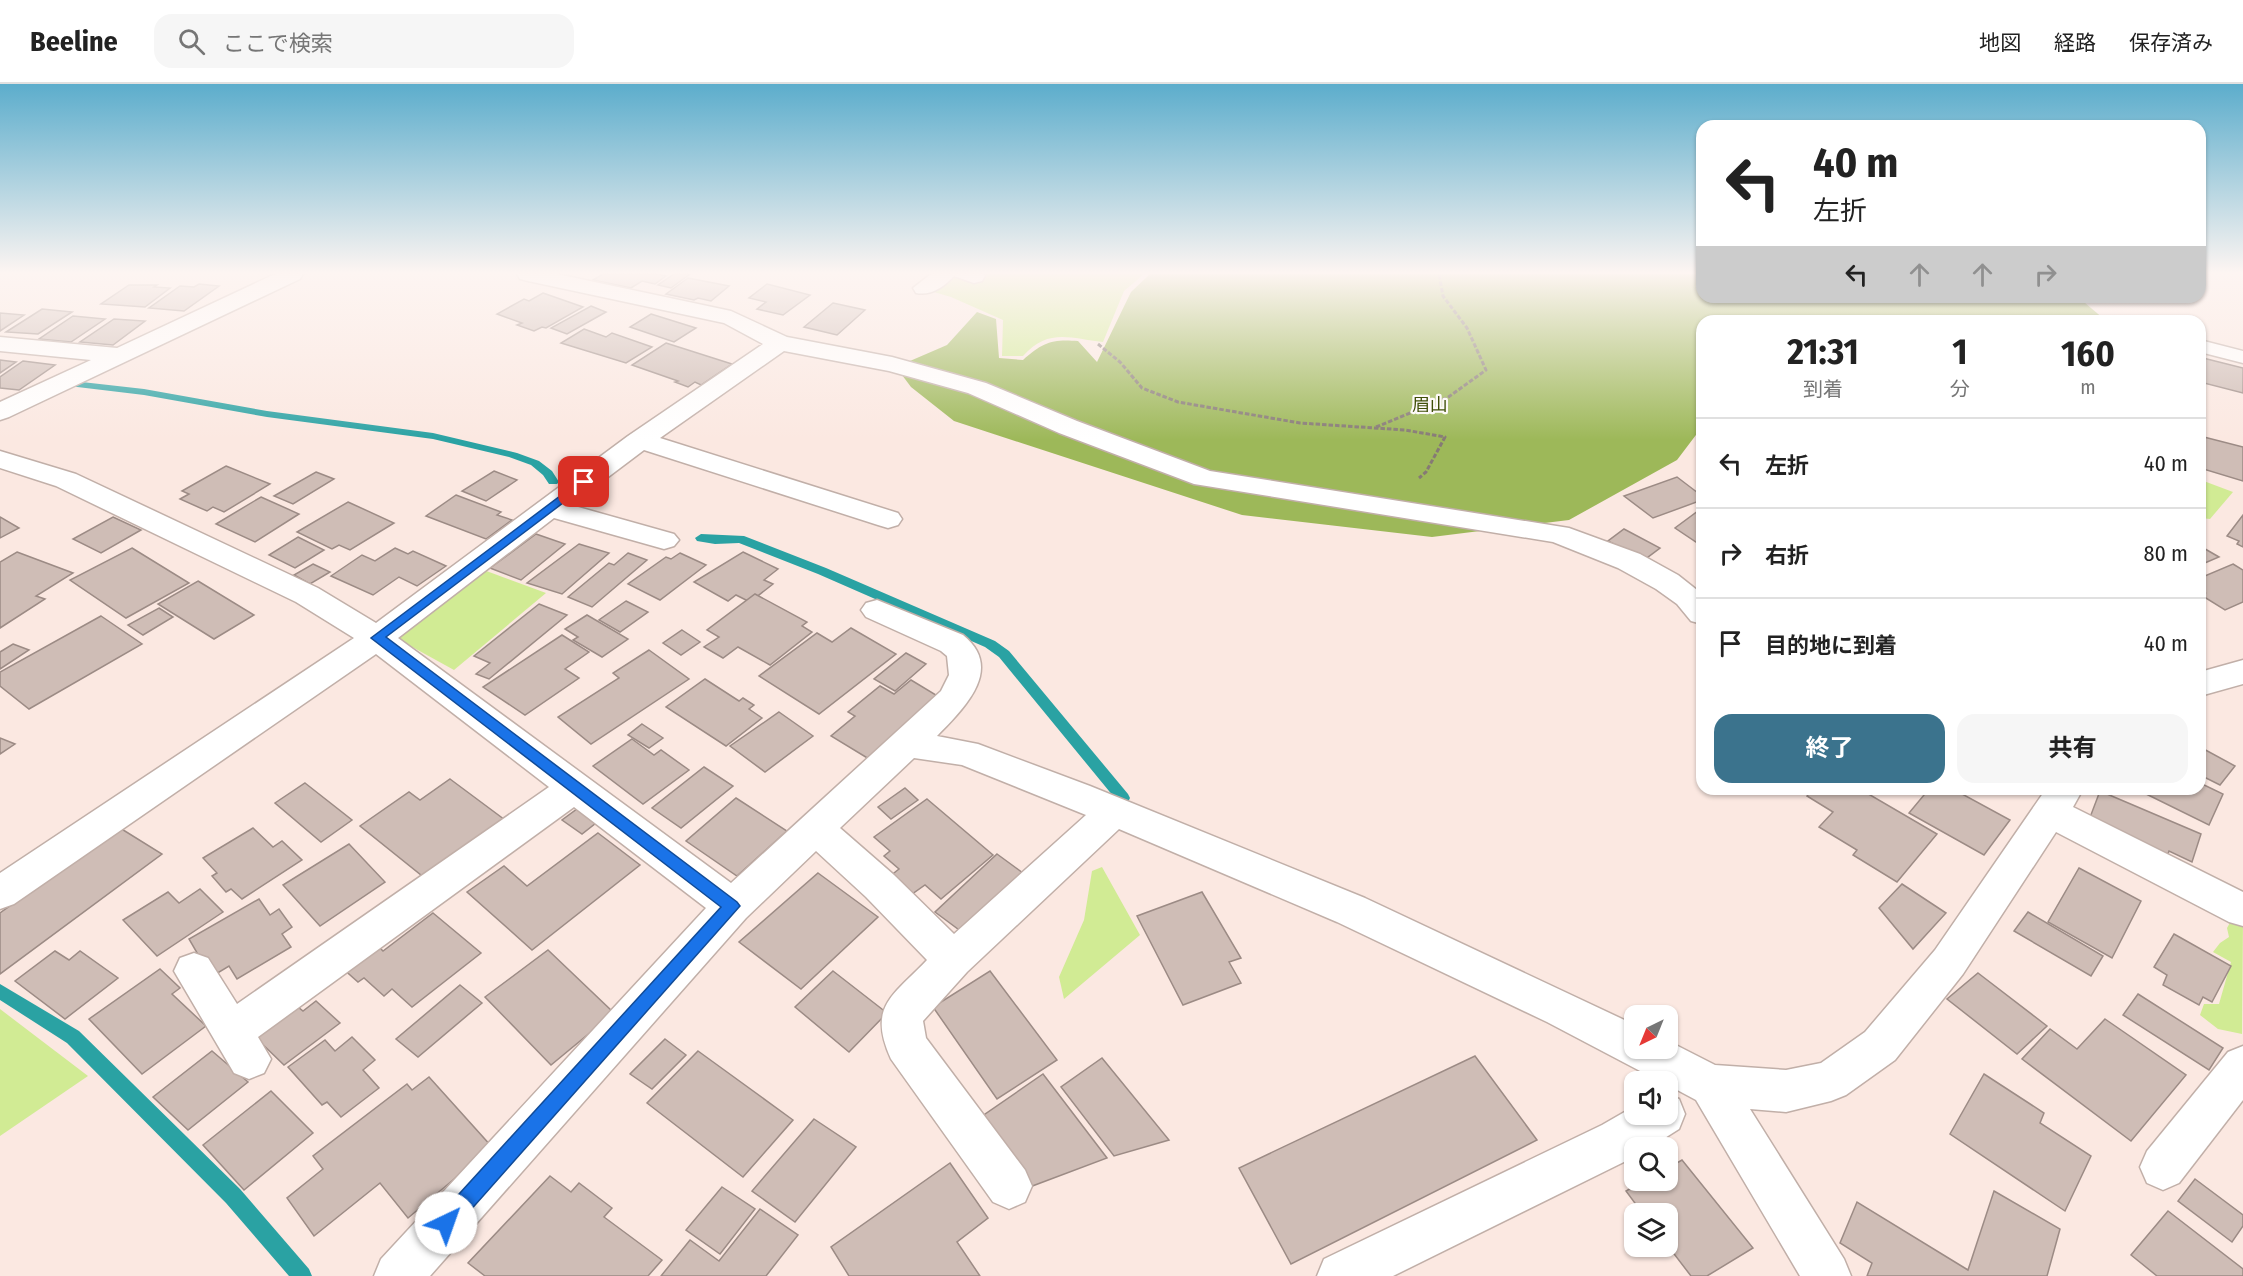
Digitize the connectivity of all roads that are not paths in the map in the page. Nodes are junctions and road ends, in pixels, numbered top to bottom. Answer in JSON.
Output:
{"nodes":[{"id":1,"x":173,"y":330,"type":"edge"},
{"id":2,"x":754,"y":330,"type":"edge"},
{"id":3,"x":780,"y":343,"type":"junction"},
{"id":4,"x":0,"y":344,"type":"edge"},
{"id":5,"x":2206,"y":348,"type":"edge"},
{"id":6,"x":119,"y":355,"type":"junction"},
{"id":7,"x":2243,"y":357,"type":"edge"},
{"id":8,"x":0,"y":412,"type":"edge"},
{"id":9,"x":640,"y":440,"type":"junction"},
{"id":10,"x":0,"y":459,"type":"edge"},
{"id":11,"x":790,"y":463,"type":"dead end"},
{"id":12,"x":767,"y":480,"type":"junction"},
{"id":13,"x":855,"y":483,"type":"dead end"},
{"id":14,"x":833,"y":502,"type":"junction"},
{"id":15,"x":549,"y":508,"type":"junction"},
{"id":16,"x":888,"y":519,"type":"dead end"},
{"id":17,"x":664,"y":540,"type":"dead end"},
{"id":18,"x":1696,"y":607,"type":"edge"},
{"id":19,"x":877,"y":610,"type":"dead end"},
{"id":20,"x":377,"y":638,"type":"junction"},
{"id":21,"x":2243,"y":672,"type":"edge"},
{"id":22,"x":2206,"y":682,"type":"edge"},
{"id":23,"x":907,"y":744,"type":"junction"},
{"id":24,"x":575,"y":787,"type":"junction"},
{"id":25,"x":2058,"y":800,"type":"edge"},
{"id":26,"x":1114,"y":811,"type":"junction"},
{"id":27,"x":816,"y":829,"type":"junction"},
{"id":28,"x":0,"y":893,"type":"edge"},
{"id":29,"x":732,"y":906,"type":"junction"},
{"id":30,"x":2243,"y":910,"type":"edge"},
{"id":31,"x":953,"y":960,"type":"junction"},
{"id":32,"x":194,"y":971,"type":"dead end"},
{"id":33,"x":1624,"y":1040,"type":"edge"},
{"id":34,"x":1661,"y":1059,"type":"edge"},
{"id":35,"x":2243,"y":1066,"type":"edge"},
{"id":36,"x":1711,"y":1085,"type":"junction"},
{"id":37,"x":1678,"y":1105,"type":"edge"},
{"id":38,"x":1645,"y":1125,"type":"edge"},
{"id":39,"x":2163,"y":1167,"type":"dead end"},
{"id":40,"x":1009,"y":1186,"type":"dead end"},
{"id":41,"x":398,"y":1276,"type":"edge"},
{"id":42,"x":1341,"y":1276,"type":"edge"},
{"id":43,"x":1827,"y":1276,"type":"edge"}],
"edges":[{"from":1,"to":6,"type":"street"},
{"from":2,"to":3,"type":"street"},
{"from":3,"to":9,"type":"street"},
{"from":3,"to":18,"type":"street"},
{"from":4,"to":6,"type":"street"},
{"from":5,"to":7,"type":"lane"},
{"from":6,"to":8,"type":"street"},
{"from":9,"to":12,"type":"street"},
{"from":9,"to":15,"type":"street"},
{"from":10,"to":20,"type":"street"},
{"from":11,"to":12,"type":"street"},
{"from":12,"to":14,"type":"street"},
{"from":13,"to":14,"type":"street"},
{"from":14,"to":16,"type":"street"},
{"from":15,"to":17,"type":"street"},
{"from":15,"to":20,"type":"street"},
{"from":19,"to":23,"type":"street"},
{"from":20,"to":24,"type":"street"},
{"from":20,"to":28,"type":"street"},
{"from":21,"to":22,"type":"street"},
{"from":23,"to":26,"type":"street"},
{"from":23,"to":27,"type":"street"},
{"from":24,"to":29,"type":"street"},
{"from":24,"to":32,"type":"street"},
{"from":25,"to":30,"type":"street"},
{"from":25,"to":36,"type":"street"},
{"from":26,"to":31,"type":"street"},
{"from":26,"to":33,"type":"street"},
{"from":27,"to":29,"type":"street"},
{"from":27,"to":31,"type":"street"},
{"from":29,"to":41,"type":"street"},
{"from":31,"to":40,"type":"street"},
{"from":34,"to":36,"type":"street"},
{"from":35,"to":39,"type":"street"},
{"from":36,"to":37,"type":"street"},
{"from":36,"to":43,"type":"street"},
{"from":38,"to":42,"type":"street"}]}
